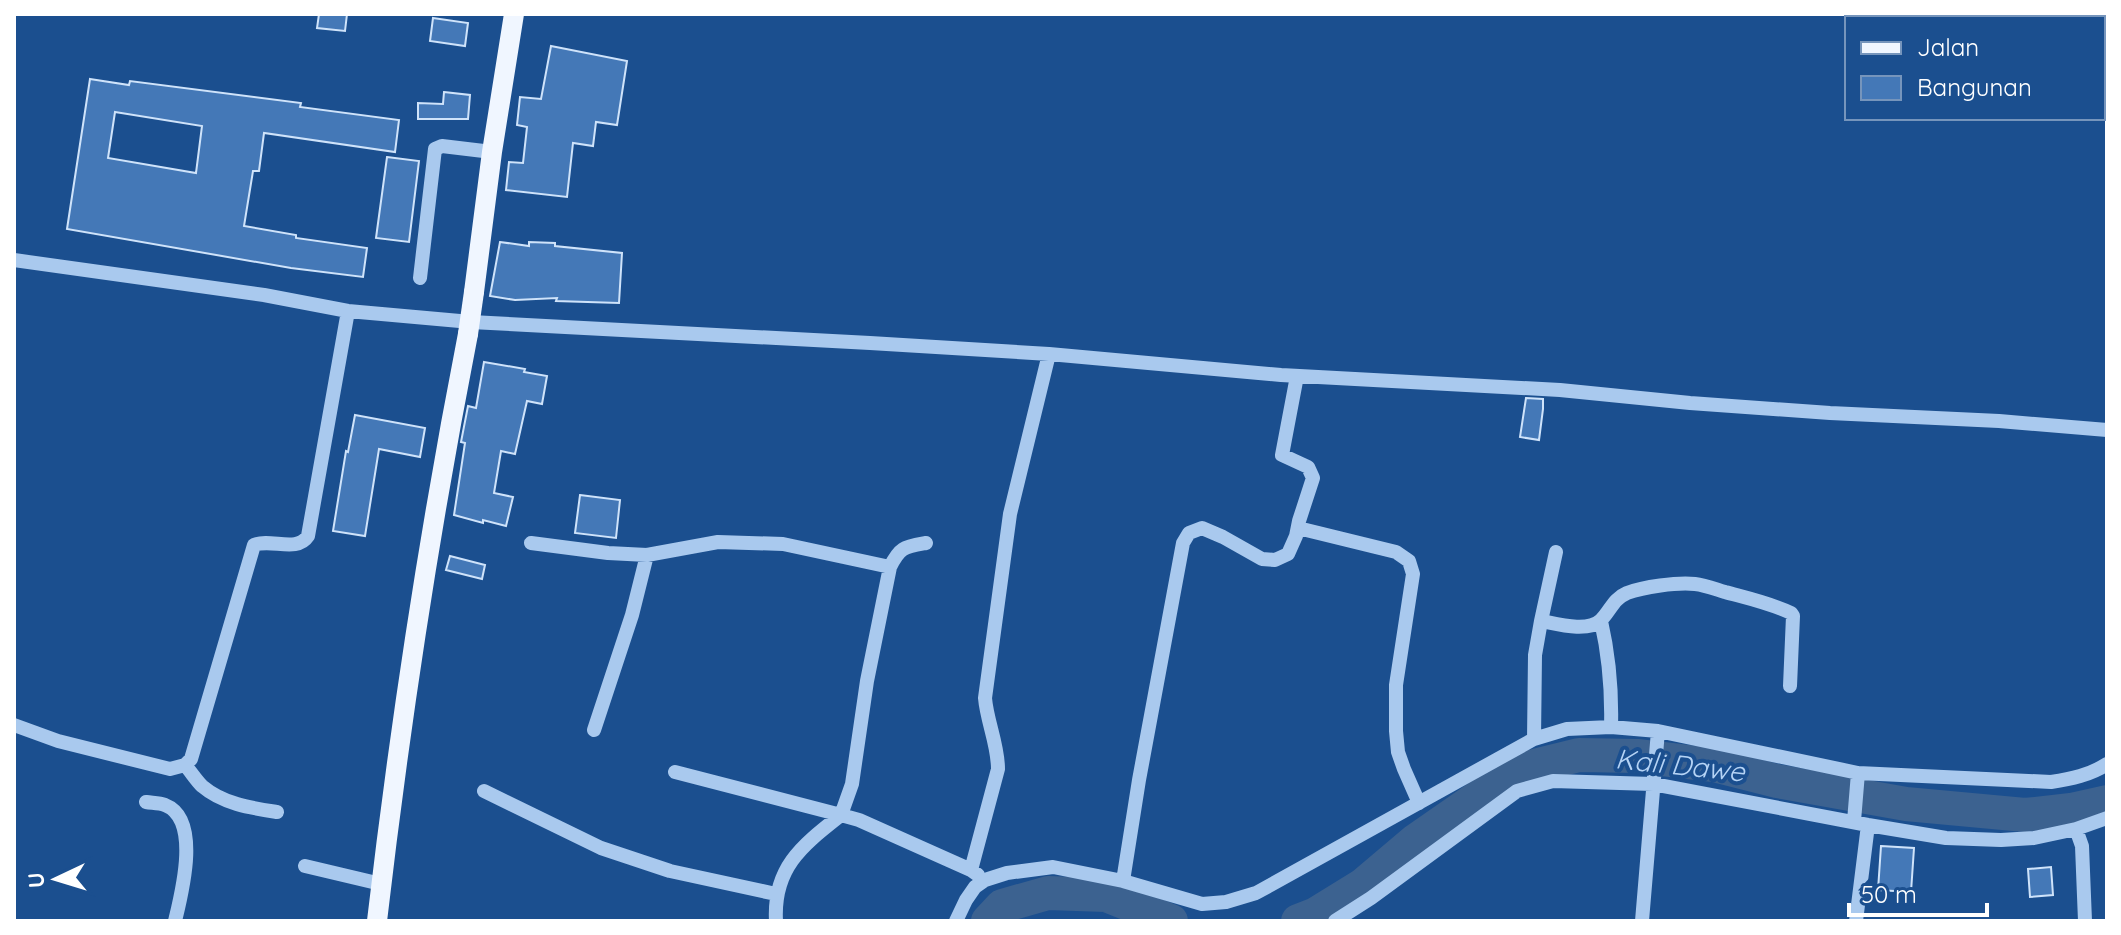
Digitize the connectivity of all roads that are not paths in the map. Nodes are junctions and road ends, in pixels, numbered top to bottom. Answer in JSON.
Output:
{"nodes":[{"id":1,"x":514,"y":14,"type":"edge"},
{"id":2,"x":492,"y":152,"type":"junction"},
{"id":3,"x":14,"y":260,"type":"edge"},
{"id":4,"x":420,"y":278,"type":"dead end"},
{"id":5,"x":348,"y":311,"type":"junction"},
{"id":6,"x":1049,"y":354,"type":"junction"},
{"id":7,"x":1297,"y":376,"type":"junction"},
{"id":8,"x":2107,"y":430,"type":"edge"},
{"id":9,"x":1298,"y":528,"type":"junction"},
{"id":10,"x":531,"y":543,"type":"dead end"},
{"id":11,"x":926,"y":543,"type":"dead end"},
{"id":12,"x":1556,"y":552,"type":"dead end"},
{"id":13,"x":647,"y":555,"type":"junction"},
{"id":14,"x":890,"y":567,"type":"junction"},
{"id":15,"x":1541,"y":621,"type":"junction"},
{"id":16,"x":1601,"y":621,"type":"junction"},
{"id":17,"x":1790,"y":686,"type":"dead end"},
{"id":18,"x":14,"y":725,"type":"edge"},
{"id":19,"x":1611,"y":727,"type":"junction"},
{"id":20,"x":594,"y":730,"type":"dead end"},
{"id":21,"x":1656,"y":738,"type":"junction"},
{"id":22,"x":1534,"y":739,"type":"junction"},
{"id":23,"x":2107,"y":764,"type":"edge"},
{"id":24,"x":185,"y":765,"type":"junction"},
{"id":25,"x":675,"y":772,"type":"dead end"},
{"id":26,"x":1858,"y":773,"type":"junction"},
{"id":27,"x":1653,"y":784,"type":"junction"},
{"id":28,"x":484,"y":791,"type":"dead end"},
{"id":29,"x":146,"y":802,"type":"dead end"},
{"id":30,"x":1419,"y":803,"type":"junction"},
{"id":31,"x":277,"y":812,"type":"dead end"},
{"id":32,"x":841,"y":815,"type":"junction"},
{"id":33,"x":2107,"y":818,"type":"edge"},
{"id":34,"x":1861,"y":823,"type":"junction"},
{"id":35,"x":2076,"y":829,"type":"junction"},
{"id":36,"x":305,"y":866,"type":"dead end"},
{"id":37,"x":971,"y":870,"type":"junction"},
{"id":38,"x":985,"y":880,"type":"junction"},
{"id":39,"x":1123,"y":881,"type":"junction"},
{"id":40,"x":381,"y":884,"type":"junction"},
{"id":41,"x":776,"y":894,"type":"junction"},
{"id":42,"x":1202,"y":904,"type":"junction"},
{"id":43,"x":175,"y":921,"type":"edge"},
{"id":44,"x":377,"y":921,"type":"edge"},
{"id":45,"x":776,"y":921,"type":"edge"},
{"id":46,"x":956,"y":921,"type":"edge"},
{"id":47,"x":1202,"y":921,"type":"edge"},
{"id":48,"x":1335,"y":921,"type":"edge"},
{"id":49,"x":1642,"y":921,"type":"edge"},
{"id":50,"x":1856,"y":921,"type":"edge"},
{"id":51,"x":2085,"y":921,"type":"edge"}],
"edges":[{"from":1,"to":2,"type":"main road"},
{"from":2,"to":4,"type":"street"},
{"from":2,"to":40,"type":"main road","bridge":true},
{"from":3,"to":5,"type":"street"},
{"from":5,"to":6,"type":"street"},
{"from":5,"to":24,"type":"street"},
{"from":6,"to":7,"type":"street"},
{"from":6,"to":37,"type":"street"},
{"from":7,"to":8,"type":"street"},
{"from":7,"to":9,"type":"street"},
{"from":9,"to":30,"type":"street"},
{"from":9,"to":39,"type":"street"},
{"from":10,"to":13,"type":"street"},
{"from":11,"to":14,"type":"street"},
{"from":12,"to":15,"type":"street"},
{"from":13,"to":14,"type":"street"},
{"from":13,"to":20,"type":"street"},
{"from":14,"to":32,"type":"street"},
{"from":15,"to":16,"type":"street"},
{"from":15,"to":22,"type":"street"},
{"from":16,"to":17,"type":"street"},
{"from":16,"to":19,"type":"street"},
{"from":18,"to":24,"type":"street"},
{"from":19,"to":21,"type":"street"},
{"from":19,"to":22,"type":"street"},
{"from":21,"to":26,"type":"street"},
{"from":21,"to":27,"type":"street"},
{"from":22,"to":30,"type":"street"},
{"from":23,"to":26,"type":"street"},
{"from":24,"to":31,"type":"street"},
{"from":25,"to":32,"type":"street"},
{"from":26,"to":34,"type":"street"},
{"from":27,"to":34,"type":"street"},
{"from":27,"to":48,"type":"street"},
{"from":27,"to":49,"type":"street"},
{"from":28,"to":41,"type":"street"},
{"from":29,"to":43,"type":"street"},
{"from":30,"to":42,"type":"street"},
{"from":32,"to":37,"type":"street"},
{"from":32,"to":41,"type":"street"},
{"from":33,"to":35,"type":"street"},
{"from":34,"to":35,"type":"street"},
{"from":34,"to":50,"type":"street"},
{"from":35,"to":51,"type":"street"},
{"from":36,"to":40,"type":"street"},
{"from":37,"to":38,"type":"street"},
{"from":38,"to":39,"type":"street"},
{"from":38,"to":46,"type":"street"},
{"from":39,"to":42,"type":"street"},
{"from":40,"to":44,"type":"main road"},
{"from":41,"to":45,"type":"street"},
{"from":42,"to":47,"type":"street"}]}
